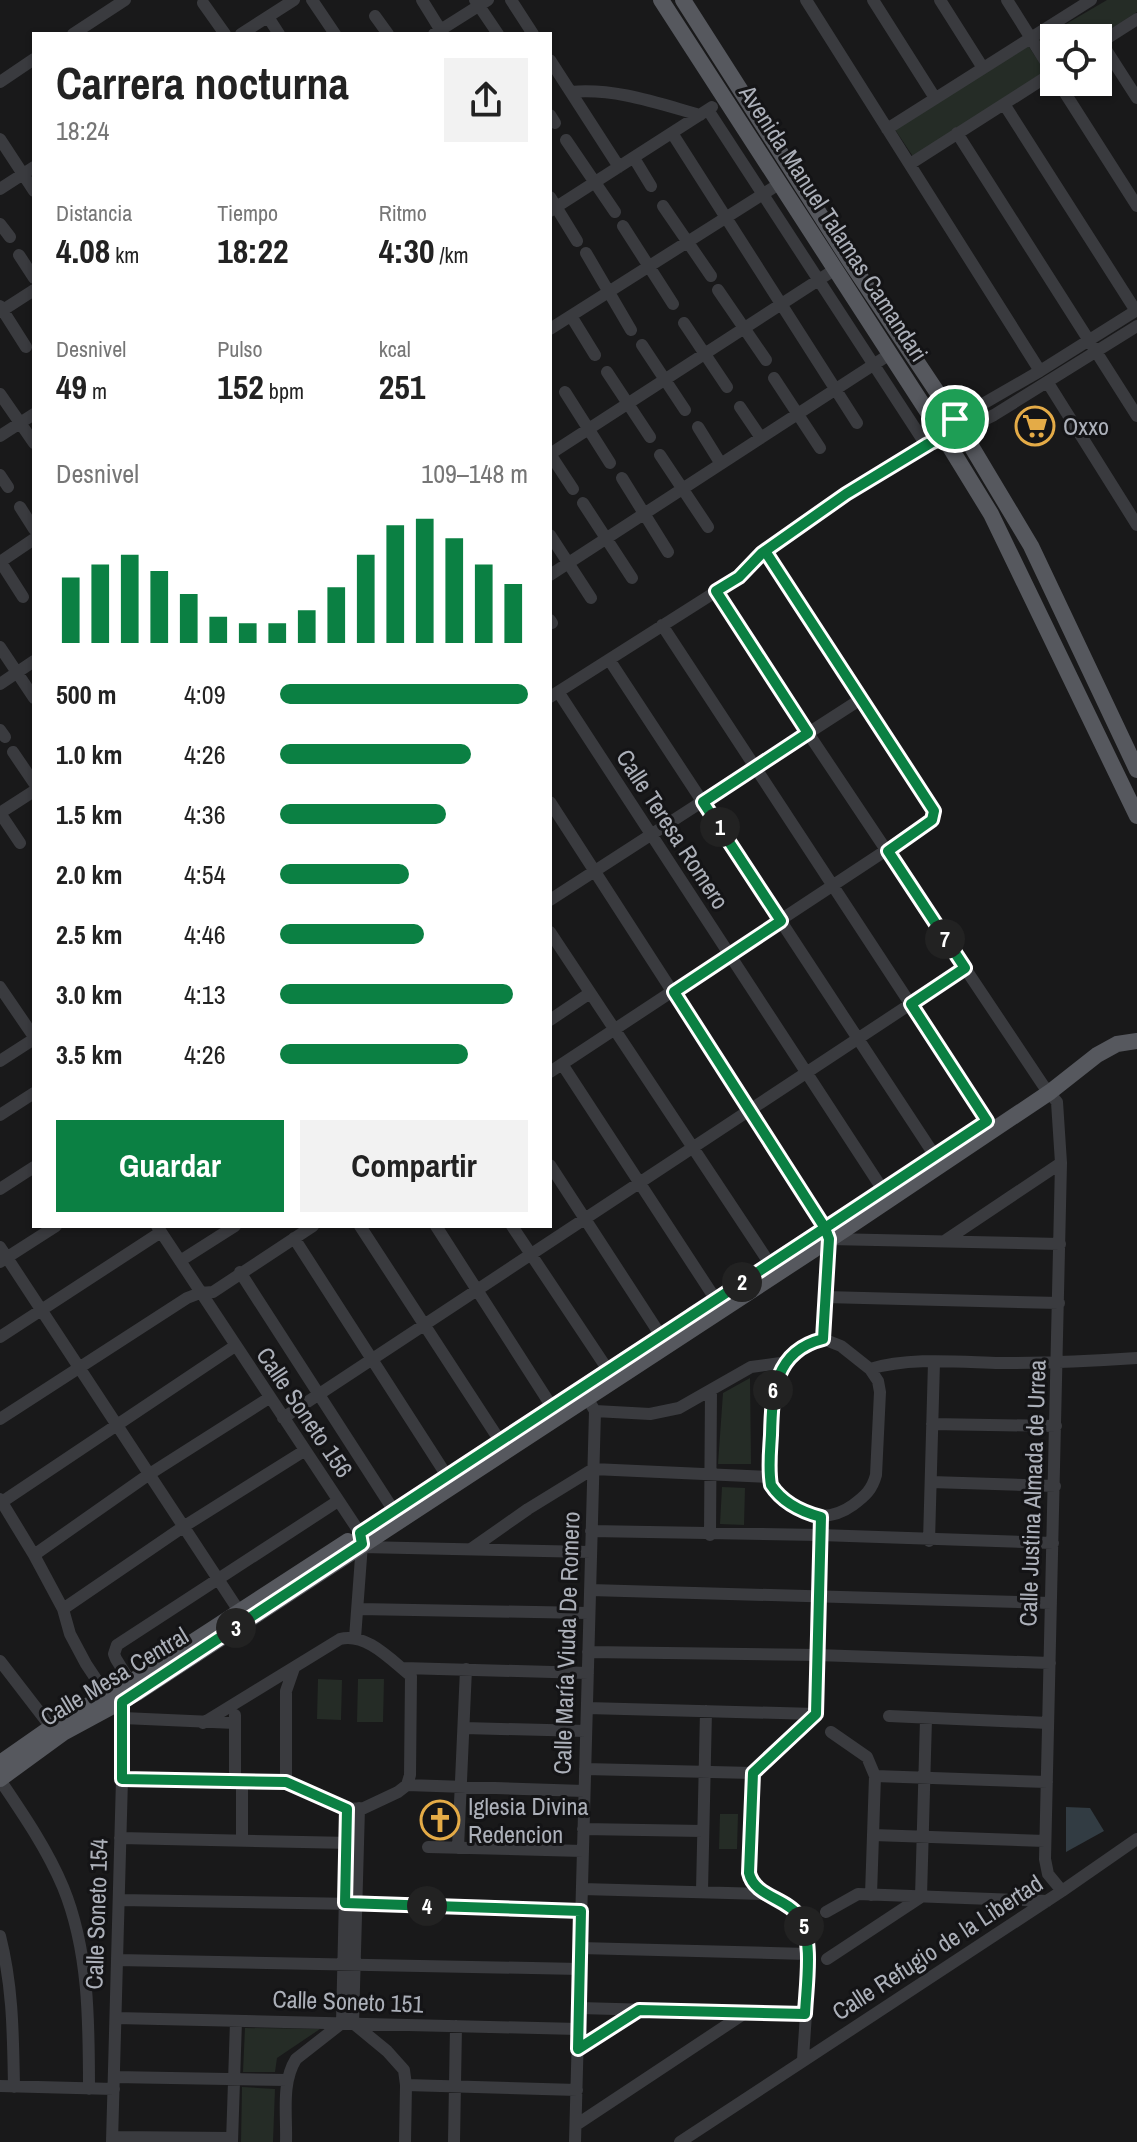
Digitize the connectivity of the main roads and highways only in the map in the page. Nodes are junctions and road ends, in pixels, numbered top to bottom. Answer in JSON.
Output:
{"nodes":[{"id":1,"x":661,"y":0,"type":"edge"},
{"id":2,"x":683,"y":0,"type":"edge"},
{"id":3,"x":1137,"y":770,"type":"edge"},
{"id":4,"x":1137,"y":816,"type":"edge"},
{"id":5,"x":1137,"y":1030,"type":"edge"},
{"id":6,"x":1137,"y":1041,"type":"edge"},
{"id":7,"x":1046,"y":1088,"type":"junction"},
{"id":8,"x":827,"y":1233,"type":"junction"},
{"id":9,"x":588,"y":1399,"type":"junction"},
{"id":10,"x":361,"y":1542,"type":"junction"},
{"id":11,"x":123,"y":1696,"type":"junction"},
{"id":12,"x":54,"y":1731,"type":"junction"},
{"id":13,"x":0,"y":1763,"type":"edge"},
{"id":14,"x":0,"y":1780,"type":"edge"}],
"edges":[{"from":1,"to":4,"type":"main road","name":"Avenida Manuel Talamas Camandari"},
{"from":2,"to":3,"type":"main road","name":"Avenida Manuel Talamas Camandari"},
{"from":5,"to":7,"type":"main road","name":"Calle Mesa Central"},
{"from":6,"to":7,"type":"main road","name":"Calle Mesa Central"},
{"from":7,"to":8,"type":"main road","name":"Calle Mesa Central"},
{"from":7,"to":8,"type":"main road","name":"Calle Mesa Central"},
{"from":8,"to":9,"type":"main road","name":"Calle Mesa Central"},
{"from":8,"to":9,"type":"main road","name":"Calle Mesa Central"},
{"from":9,"to":10,"type":"main road","name":"Calle Mesa Central"},
{"from":9,"to":10,"type":"main road","name":"Calle Mesa Central"},
{"from":10,"to":11,"type":"main road","name":"Calle Mesa Central"},
{"from":10,"to":11,"type":"main road","name":"Calle Mesa Central"},
{"from":11,"to":12,"type":"main road","name":"Calle Mesa Central"},
{"from":12,"to":13,"type":"main road","name":"Calle Mesa Central"},
{"from":12,"to":14,"type":"main road","name":"Calle Mesa Central"}]}
